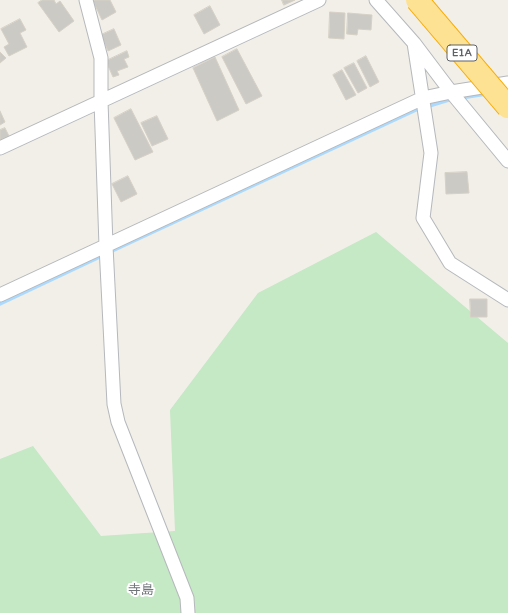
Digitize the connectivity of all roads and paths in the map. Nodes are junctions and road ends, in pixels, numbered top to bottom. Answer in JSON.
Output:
{"nodes":[{"id":1,"x":86,"y":0,"type":"edge"},
{"id":2,"x":319,"y":0,"type":"edge"},
{"id":3,"x":376,"y":0,"type":"edge"},
{"id":4,"x":417,"y":0,"type":"edge"},
{"id":5,"x":414,"y":43,"type":"junction"},
{"id":6,"x":508,"y":82,"type":"edge"},
{"id":7,"x":451,"y":92,"type":"junction"},
{"id":8,"x":423,"y":98,"type":"junction"},
{"id":9,"x":101,"y":101,"type":"junction"},
{"id":10,"x":508,"y":107,"type":"edge"},
{"id":11,"x":0,"y":148,"type":"edge"},
{"id":12,"x":508,"y":161,"type":"edge"},
{"id":13,"x":106,"y":246,"type":"junction"},
{"id":14,"x":0,"y":295,"type":"edge"},
{"id":15,"x":508,"y":300,"type":"edge"},
{"id":16,"x":188,"y":613,"type":"edge"}],
"edges":[{"from":1,"to":9,"type":"street"},
{"from":2,"to":9,"type":"street"},
{"from":3,"to":5,"type":"street"},
{"from":4,"to":10,"type":"highway","number":"E1A","bridge":true},
{"from":5,"to":7,"type":"street"},
{"from":5,"to":8,"type":"street"},
{"from":6,"to":7,"type":"street"},
{"from":7,"to":8,"type":"street"},
{"from":7,"to":12,"type":"street"},
{"from":8,"to":13,"type":"street"},
{"from":8,"to":15,"type":"street"},
{"from":9,"to":11,"type":"street"},
{"from":9,"to":13,"type":"street"},
{"from":13,"to":14,"type":"street"},
{"from":13,"to":16,"type":"street"}]}
